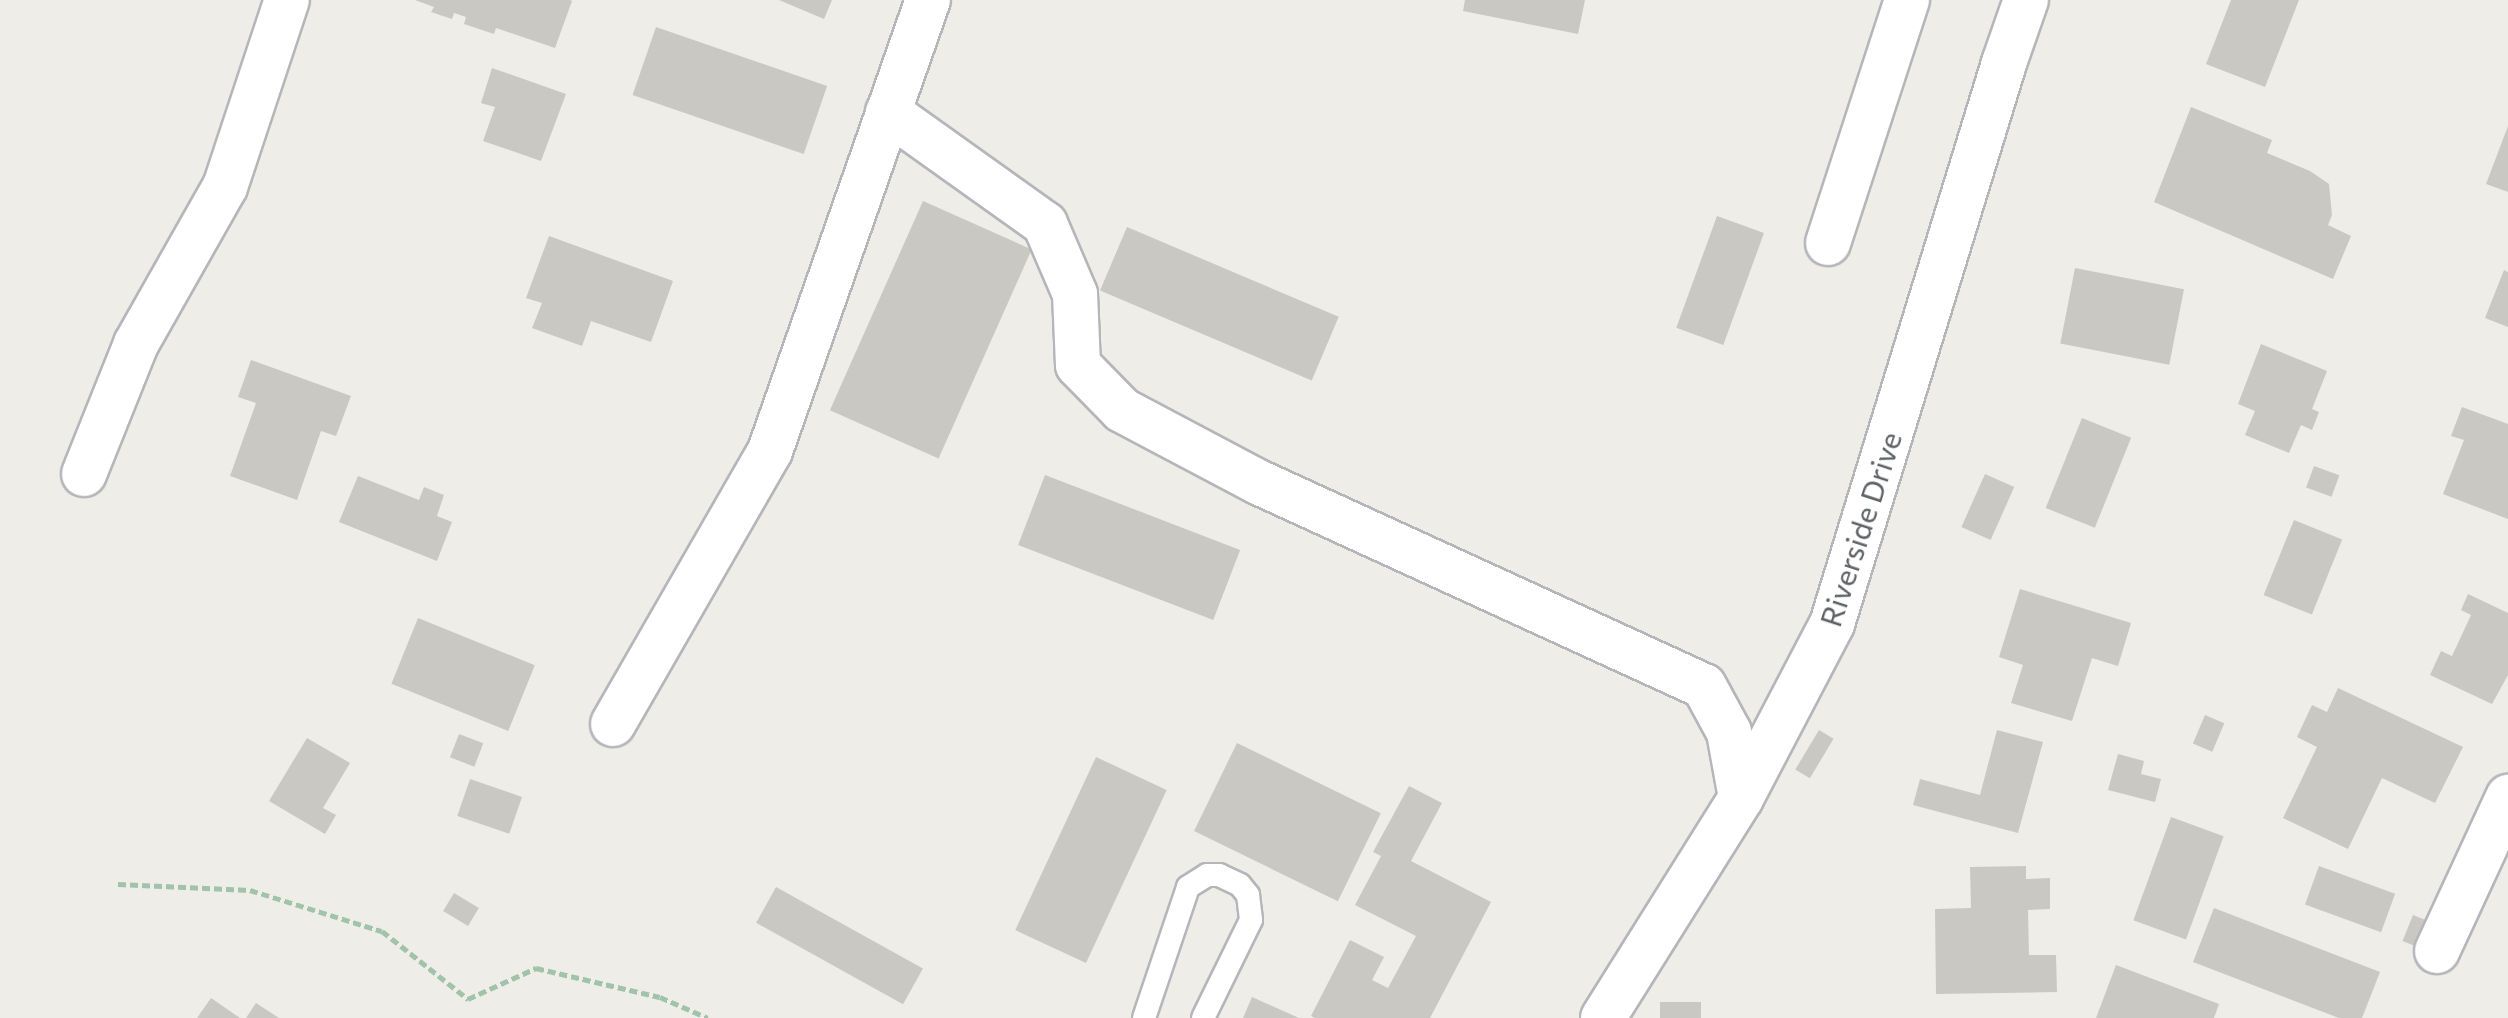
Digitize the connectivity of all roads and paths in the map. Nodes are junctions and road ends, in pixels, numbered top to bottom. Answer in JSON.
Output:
{"nodes":[{"id":1,"x":287,"y":0,"type":"edge"},
{"id":2,"x":928,"y":0,"type":"edge"},
{"id":3,"x":1907,"y":0,"type":"edge"},
{"id":4,"x":2026,"y":0,"type":"edge"},
{"id":5,"x":888,"y":112,"type":"junction"},
{"id":6,"x":1828,"y":243,"type":"dead end"},
{"id":7,"x":84,"y":474,"type":"dead end"},
{"id":8,"x":613,"y":724,"type":"dead end"},
{"id":9,"x":2508,"y":797,"type":"edge"},
{"id":10,"x":1741,"y":798,"type":"junction"},
{"id":11,"x":118,"y":884,"type":"dead end"},
{"id":12,"x":2437,"y":951,"type":"dead end"},
{"id":13,"x":708,"y":1018,"type":"edge"},
{"id":14,"x":1144,"y":1018,"type":"edge"},
{"id":15,"x":1203,"y":1018,"type":"edge"},
{"id":16,"x":1603,"y":1018,"type":"edge"}],
"edges":[{"from":1,"to":7,"type":"street"},
{"from":2,"to":5,"type":"street"},
{"from":3,"to":6,"type":"street"},
{"from":4,"to":10,"type":"street","name":"Riverside Drive"},
{"from":5,"to":8,"type":"street"},
{"from":5,"to":10,"type":"street"},
{"from":9,"to":12,"type":"street"},
{"from":10,"to":16,"type":"street","name":"Riverside Drive"},
{"from":11,"to":13,"type":"path"},
{"from":14,"to":15,"type":"lane"}]}
